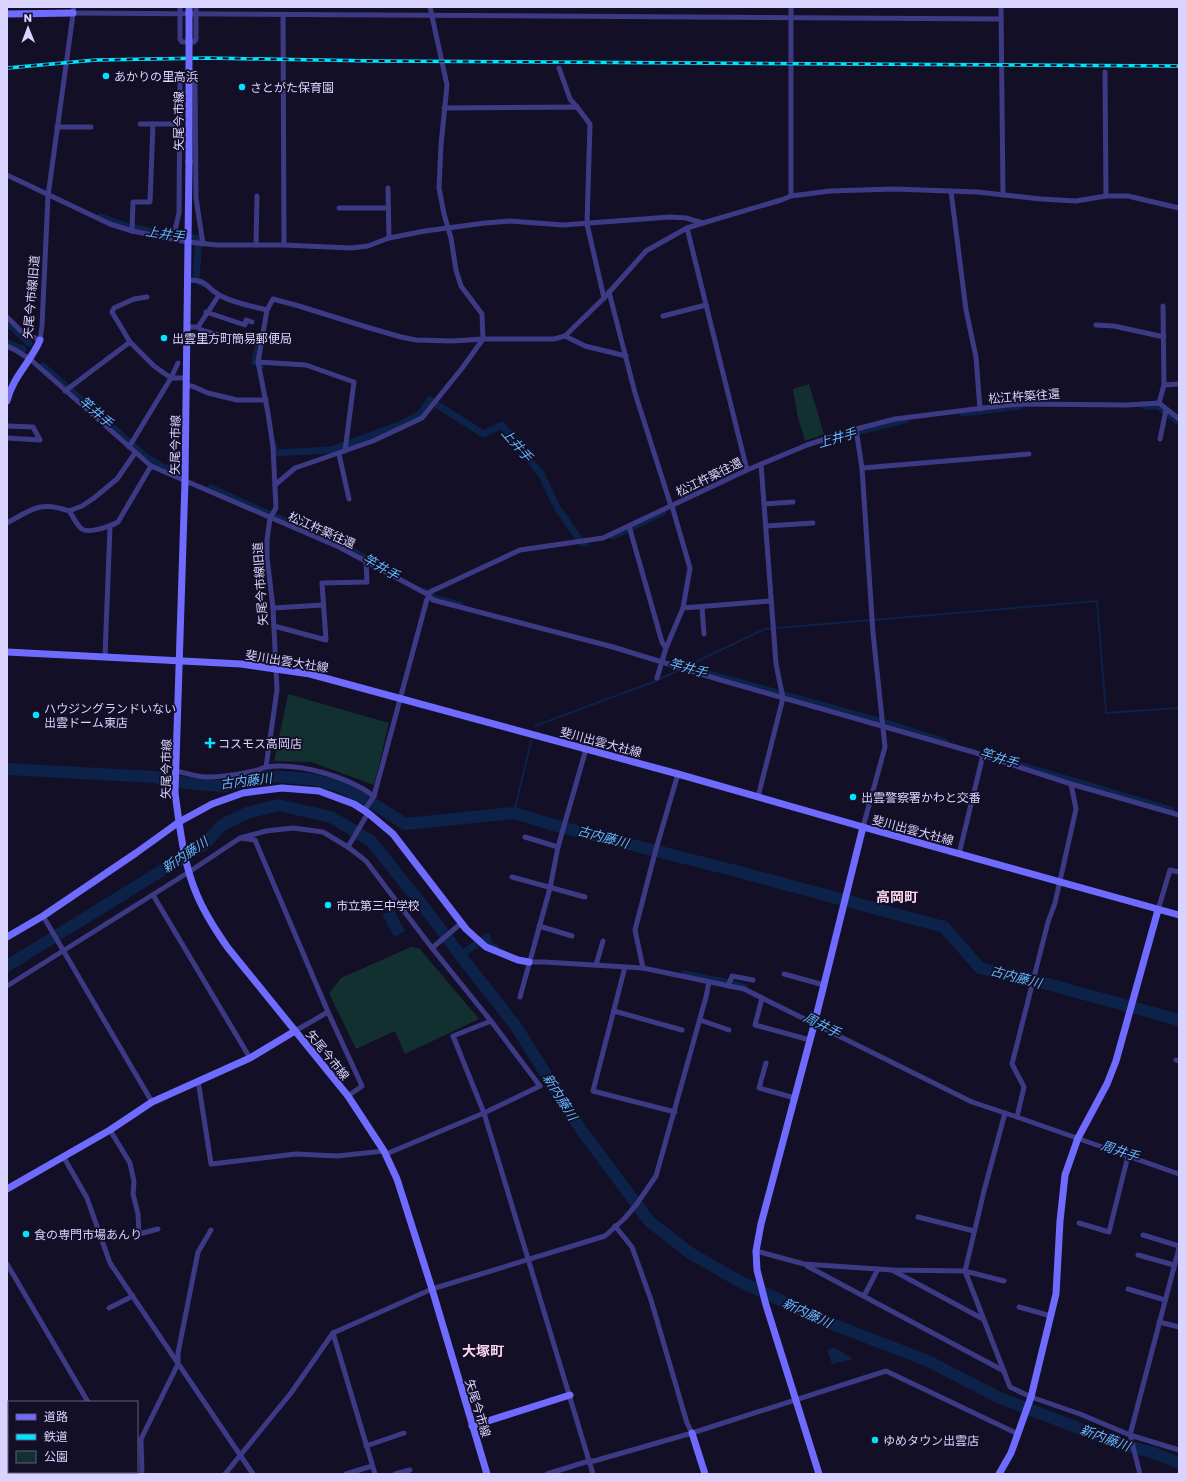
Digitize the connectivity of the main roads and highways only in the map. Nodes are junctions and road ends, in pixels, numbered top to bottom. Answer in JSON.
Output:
{"nodes":[{"id":1,"x":189,"y":7,"type":"edge"},
{"id":2,"x":73,"y":10,"type":"edge"},
{"id":3,"x":7,"y":14,"type":"edge"},
{"id":4,"x":40,"y":340,"type":"road end"},
{"id":5,"x":7,"y":401,"type":"edge"},
{"id":6,"x":7,"y":652,"type":"edge"},
{"id":7,"x":180,"y":661,"type":"junction"},
{"id":8,"x":179,"y":822,"type":"junction"},
{"id":9,"x":863,"y":828,"type":"junction"},
{"id":10,"x":1158,"y":910,"type":"junction"},
{"id":11,"x":1179,"y":915,"type":"edge"},
{"id":12,"x":7,"y":938,"type":"edge"},
{"id":13,"x":529,"y":962,"type":"road end"},
{"id":14,"x":295,"y":1031,"type":"junction"},
{"id":15,"x":7,"y":1189,"type":"edge"},
{"id":16,"x":570,"y":1395,"type":"road end"},
{"id":17,"x":472,"y":1426,"type":"junction"},
{"id":18,"x":692,"y":1433,"type":"road end"},
{"id":19,"x":487,"y":1474,"type":"edge"},
{"id":20,"x":705,"y":1474,"type":"edge"},
{"id":21,"x":819,"y":1474,"type":"edge"},
{"id":22,"x":999,"y":1474,"type":"edge"}],
"edges":[{"from":1,"to":7,"type":"main road","name":"矢尾今市線","bridge":true},
{"from":2,"to":3,"type":"main road"},
{"from":4,"to":5,"type":"main road","name":"矢尾今市線旧道"},
{"from":6,"to":7,"type":"main road","name":"斐川出雲大社線"},
{"from":7,"to":8,"type":"main road","name":"矢尾今市線"},
{"from":7,"to":9,"type":"main road","name":"斐川出雲大社線"},
{"from":8,"to":12,"type":"main road"},
{"from":8,"to":13,"type":"main road"},
{"from":8,"to":14,"type":"main road","name":"矢尾今市線"},
{"from":9,"to":10,"type":"main road","name":"斐川出雲大社線"},
{"from":9,"to":21,"type":"main road"},
{"from":10,"to":11,"type":"main road","name":"斐川出雲大社線"},
{"from":10,"to":22,"type":"main road"},
{"from":14,"to":15,"type":"main road"},
{"from":14,"to":17,"type":"main road","name":"矢尾今市線"},
{"from":16,"to":17,"type":"main road"},
{"from":17,"to":19,"type":"main road","name":"矢尾今市線"},
{"from":18,"to":20,"type":"main road"}]}
